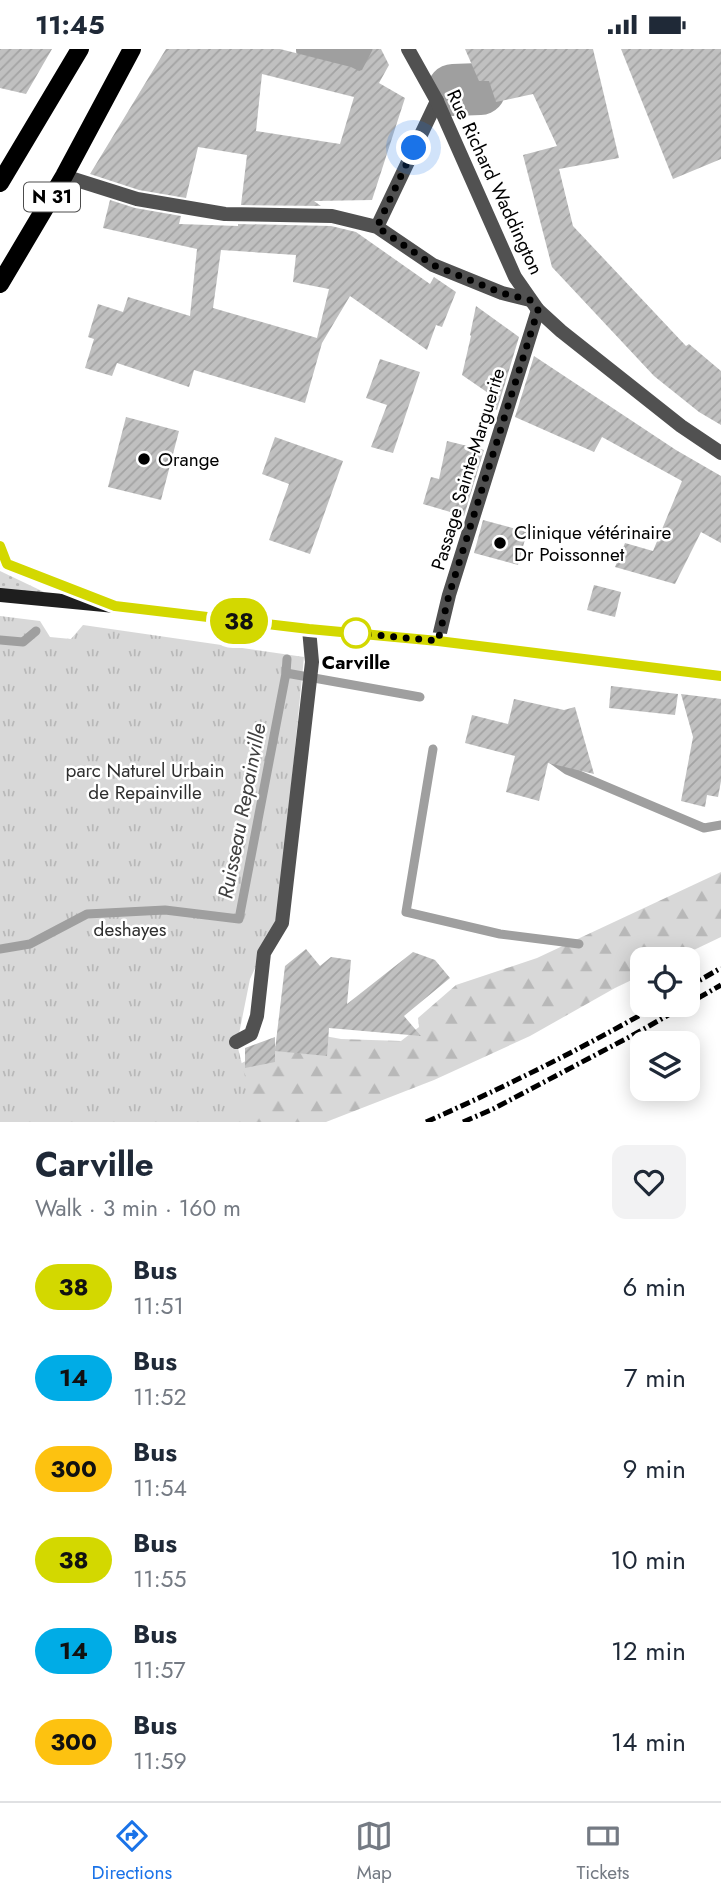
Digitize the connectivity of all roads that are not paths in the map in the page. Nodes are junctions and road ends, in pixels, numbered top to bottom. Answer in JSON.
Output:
{"nodes":[{"id":1,"x":80,"y":49,"type":"edge"},
{"id":2,"x":132,"y":49,"type":"edge"},
{"id":3,"x":408,"y":49,"type":"edge"},
{"id":4,"x":437,"y":101,"type":"junction"},
{"id":5,"x":64,"y":176,"type":"junction"},
{"id":6,"x":0,"y":183,"type":"edge"},
{"id":7,"x":377,"y":227,"type":"junction"},
{"id":8,"x":0,"y":284,"type":"edge"},
{"id":9,"x":534,"y":305,"type":"junction"},
{"id":10,"x":721,"y":453,"type":"edge"},
{"id":11,"x":0,"y":546,"type":"edge"},
{"id":12,"x":3,"y":562,"type":"edge"},
{"id":13,"x":0,"y":596,"type":"edge"},
{"id":14,"x":115,"y":606,"type":"junction"},
{"id":15,"x":309,"y":629,"type":"junction"},
{"id":16,"x":438,"y":641,"type":"junction"},
{"id":17,"x":721,"y":676,"type":"edge"},
{"id":18,"x":236,"y":1042,"type":"dead end"}],
"edges":[{"from":1,"to":6,"type":"main road","number":"N 31"},
{"from":2,"to":5,"type":"main road","number":"N 31"},
{"from":3,"to":4,"type":"street","name":"Rue Richard Waddington"},
{"from":4,"to":7,"type":"street"},
{"from":4,"to":9,"type":"street","name":"Rue Richard Waddington"},
{"from":5,"to":7,"type":"street"},
{"from":5,"to":8,"type":"main road","number":"N 31"},
{"from":7,"to":9,"type":"street"},
{"from":9,"to":10,"type":"street","name":"Rue Richard Waddington"},
{"from":9,"to":16,"type":"street","name":"Passage Sainte-Marguerite"},
{"from":11,"to":12,"type":"main road"},
{"from":12,"to":14,"type":"main road"},
{"from":13,"to":14,"type":"main road"},
{"from":14,"to":15,"type":"main road"},
{"from":15,"to":16,"type":"main road"},
{"from":15,"to":18,"type":"street"},
{"from":16,"to":17,"type":"main road"}]}
